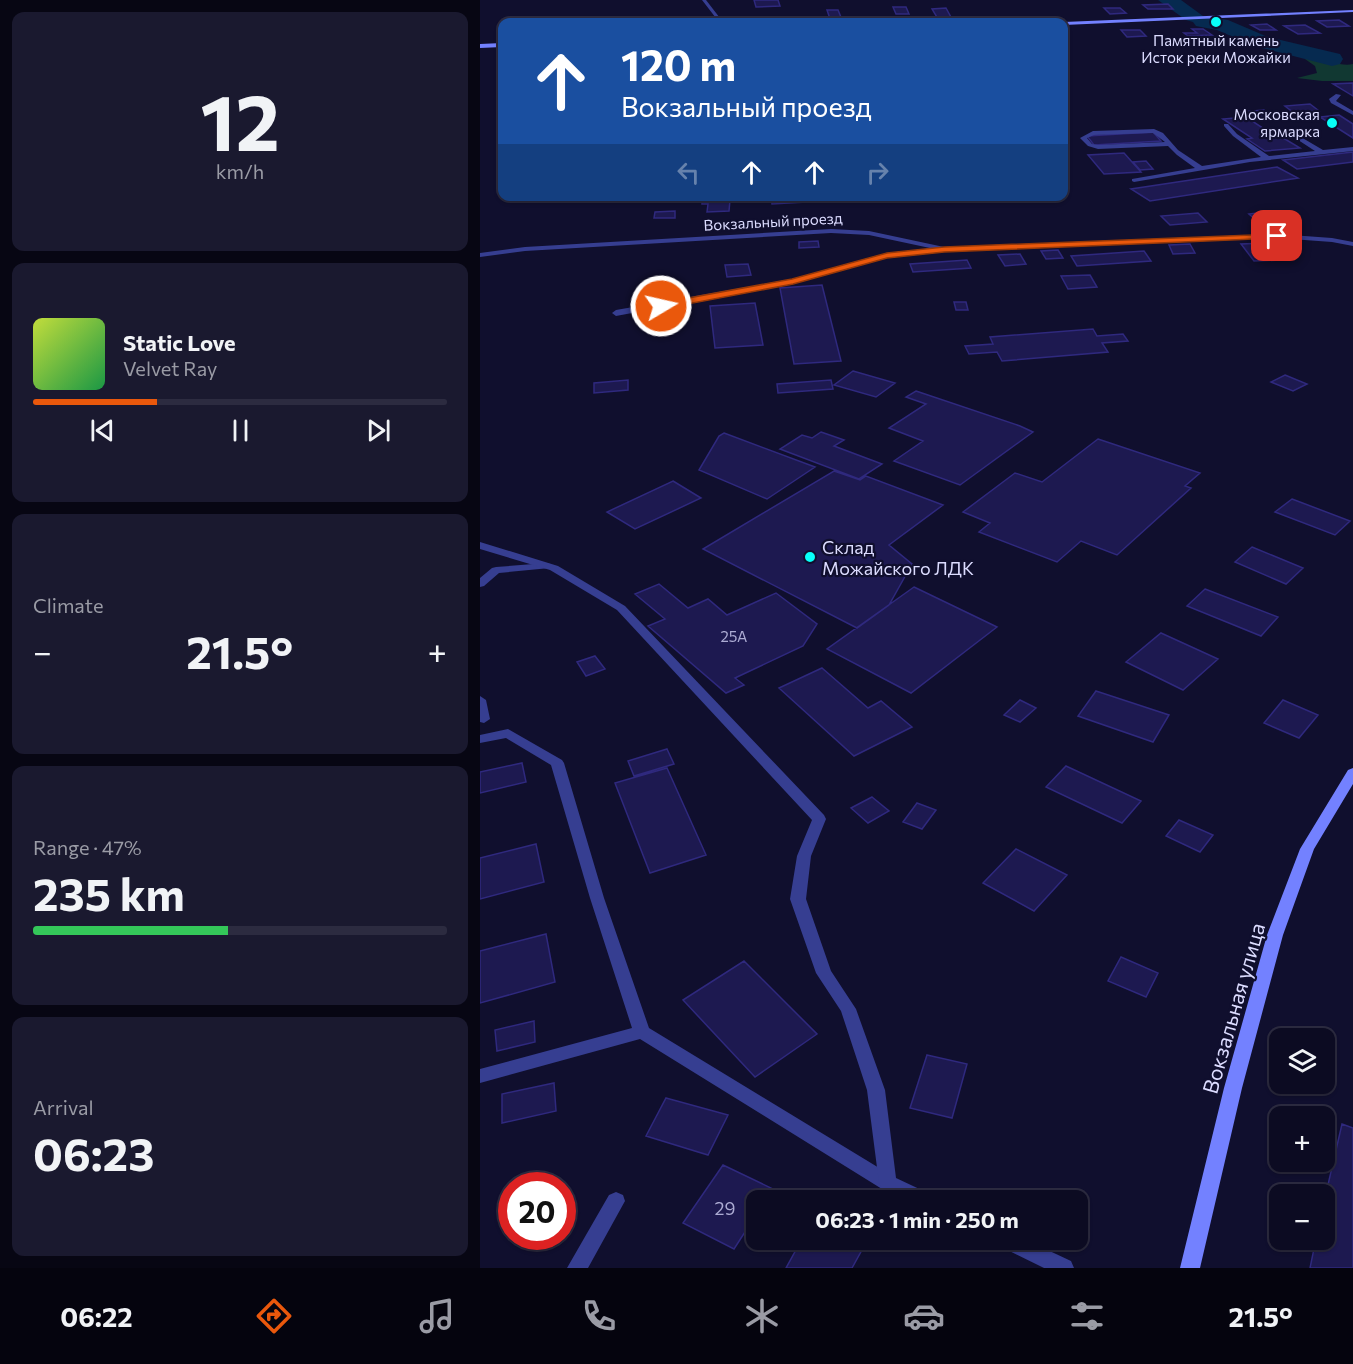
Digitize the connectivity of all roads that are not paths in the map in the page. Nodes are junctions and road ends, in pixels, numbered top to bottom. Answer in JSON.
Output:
{"nodes":[{"id":1,"x":704,"y":0,"type":"edge"},
{"id":2,"x":1353,"y":11,"type":"edge"},
{"id":3,"x":718,"y":18,"type":"edge"},
{"id":4,"x":1068,"y":24,"type":"edge"},
{"id":5,"x":498,"y":45,"type":"edge"},
{"id":6,"x":480,"y":46,"type":"edge"},
{"id":7,"x":1338,"y":96,"type":"dead end"},
{"id":8,"x":1353,"y":113,"type":"edge"},
{"id":9,"x":1226,"y":125,"type":"dead end"},
{"id":10,"x":1294,"y":135,"type":"dead end"},
{"id":11,"x":1170,"y":144,"type":"junction"},
{"id":12,"x":1353,"y":149,"type":"edge"},
{"id":13,"x":1320,"y":152,"type":"junction"},
{"id":14,"x":1267,"y":158,"type":"junction"},
{"id":15,"x":1201,"y":169,"type":"junction"},
{"id":16,"x":1134,"y":180,"type":"dead end"},
{"id":17,"x":1353,"y":244,"type":"edge"},
{"id":18,"x":944,"y":249,"type":"junction"},
{"id":19,"x":480,"y":255,"type":"edge"},
{"id":20,"x":616,"y":313,"type":"dead end"},
{"id":21,"x":480,"y":545,"type":"edge"},
{"id":22,"x":546,"y":566,"type":"junction"},
{"id":23,"x":480,"y":584,"type":"edge"},
{"id":24,"x":480,"y":700,"type":"edge"},
{"id":25,"x":484,"y":719,"type":"dead end"},
{"id":26,"x":480,"y":739,"type":"edge"},
{"id":27,"x":1353,"y":773,"type":"edge"},
{"id":28,"x":642,"y":1032,"type":"junction"},
{"id":29,"x":480,"y":1077,"type":"edge"},
{"id":30,"x":888,"y":1183,"type":"junction"},
{"id":31,"x":902,"y":1190,"type":"edge"},
{"id":32,"x":616,"y":1201,"type":"dead end"},
{"id":33,"x":1027,"y":1250,"type":"edge"},
{"id":34,"x":577,"y":1268,"type":"edge"},
{"id":35,"x":1064,"y":1268,"type":"edge"},
{"id":36,"x":1190,"y":1268,"type":"edge"}],
"edges":[{"from":1,"to":3,"type":"street"},
{"from":2,"to":4,"type":"main road"},
{"from":5,"to":6,"type":"main road"},
{"from":7,"to":8,"type":"street"},
{"from":9,"to":14,"type":"street"},
{"from":10,"to":13,"type":"street"},
{"from":11,"to":11,"type":"street"},
{"from":11,"to":15,"type":"street"},
{"from":12,"to":13,"type":"street"},
{"from":13,"to":14,"type":"street"},
{"from":14,"to":15,"type":"street"},
{"from":15,"to":16,"type":"street"},
{"from":17,"to":18,"type":"street","name":"Вокзальный проезд"},
{"from":18,"to":19,"type":"street","name":"Вокзальный проезд"},
{"from":18,"to":20,"type":"street"},
{"from":21,"to":22,"type":"street"},
{"from":22,"to":23,"type":"street"},
{"from":22,"to":30,"type":"street"},
{"from":24,"to":25,"type":"street"},
{"from":26,"to":28,"type":"street"},
{"from":27,"to":36,"type":"main road","name":"Вокзальная улица"},
{"from":28,"to":29,"type":"street"},
{"from":28,"to":30,"type":"street"},
{"from":30,"to":31,"type":"street"},
{"from":32,"to":34,"type":"street"},
{"from":33,"to":35,"type":"street"}]}
